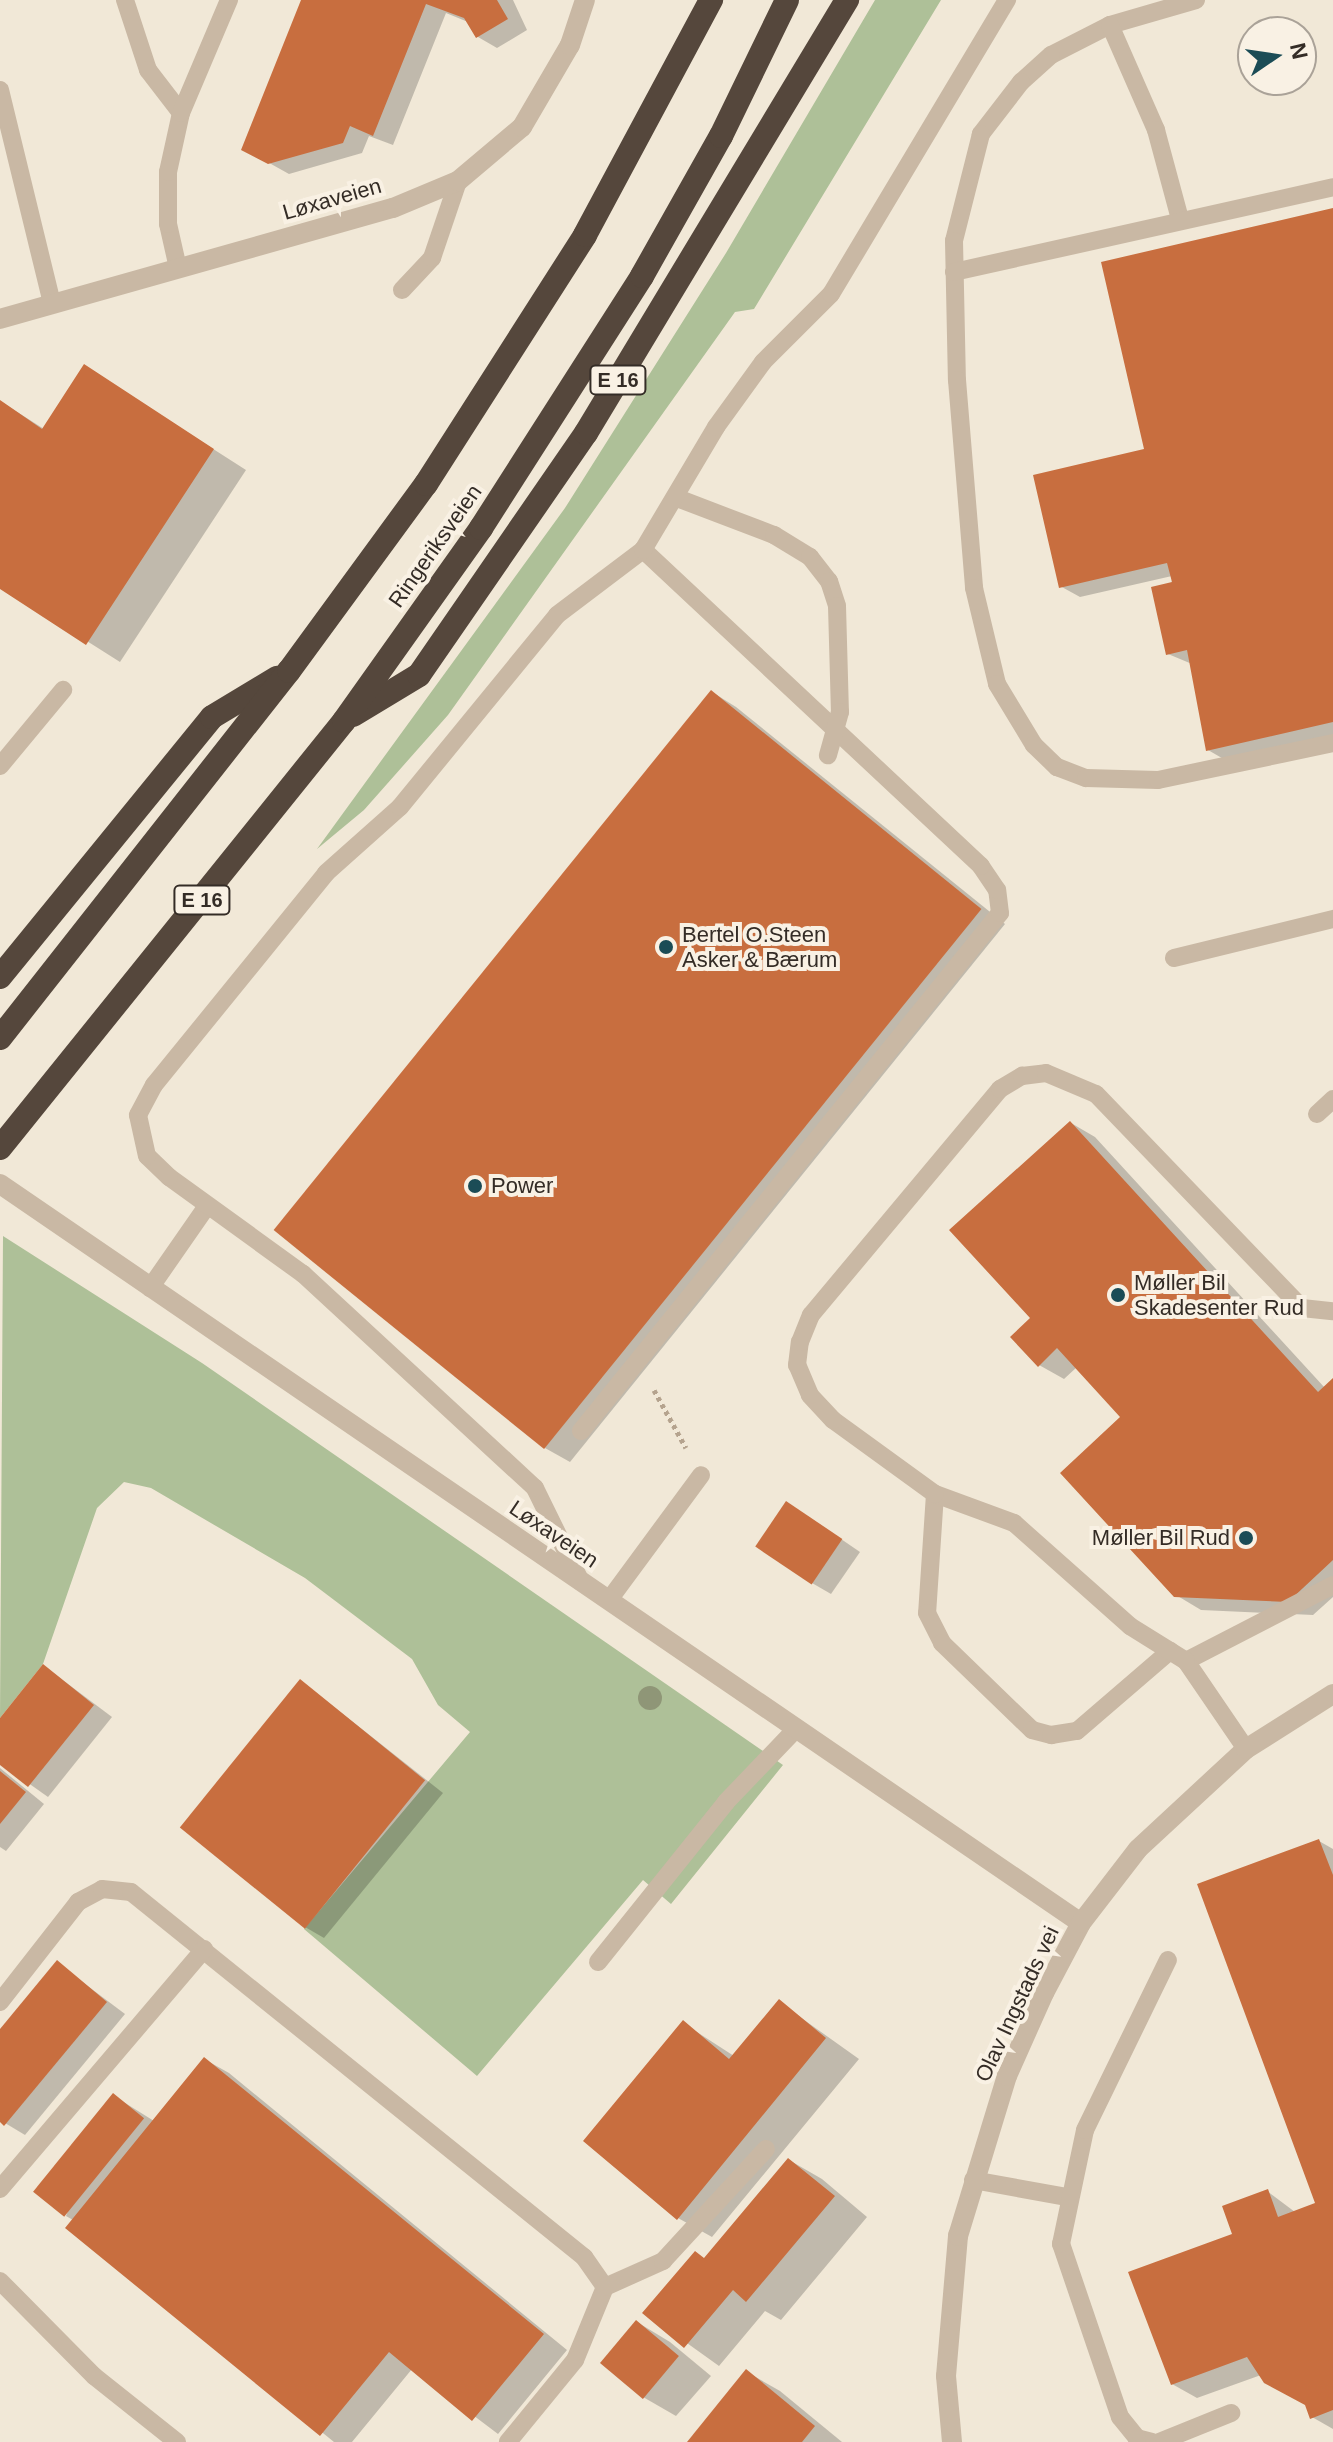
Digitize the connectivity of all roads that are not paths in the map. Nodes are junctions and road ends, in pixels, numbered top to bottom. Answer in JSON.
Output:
{"nodes":[{"id":1,"x":125,"y":0,"type":"edge"},
{"id":2,"x":229,"y":0,"type":"edge"},
{"id":3,"x":585,"y":0,"type":"edge"},
{"id":4,"x":711,"y":0,"type":"edge"},
{"id":5,"x":787,"y":0,"type":"edge"},
{"id":6,"x":847,"y":0,"type":"edge"},
{"id":7,"x":1007,"y":0,"type":"edge"},
{"id":8,"x":1196,"y":0,"type":"edge"},
{"id":9,"x":1110,"y":25,"type":"junction"},
{"id":10,"x":0,"y":90,"type":"edge"},
{"id":11,"x":181,"y":113,"type":"junction"},
{"id":12,"x":458,"y":181,"type":"junction"},
{"id":13,"x":1333,"y":187,"type":"edge"},
{"id":14,"x":1180,"y":219,"type":"junction"},
{"id":15,"x":178,"y":268,"type":"junction"},
{"id":16,"x":954,"y":272,"type":"junction"},
{"id":17,"x":402,"y":290,"type":"dead end"},
{"id":18,"x":52,"y":304,"type":"junction"},
{"id":19,"x":0,"y":319,"type":"edge"},
{"id":20,"x":677,"y":498,"type":"junction"},
{"id":21,"x":643,"y":550,"type":"junction"},
{"id":22,"x":289,"y":671,"type":"junction"},
{"id":23,"x":63,"y":690,"type":"dead end"},
{"id":24,"x":344,"y":721,"type":"junction"},
{"id":25,"x":1333,"y":743,"type":"edge"},
{"id":26,"x":828,"y":755,"type":"dead end"},
{"id":27,"x":0,"y":766,"type":"edge"},
{"id":28,"x":1333,"y":919,"type":"edge"},
{"id":29,"x":1174,"y":958,"type":"dead end"},
{"id":30,"x":0,"y":977,"type":"edge"},
{"id":31,"x":5,"y":1032,"type":"edge"},
{"id":32,"x":1333,"y":1099,"type":"edge"},
{"id":33,"x":1317,"y":1114,"type":"dead end"},
{"id":34,"x":0,"y":1148,"type":"edge"},
{"id":35,"x":0,"y":1184,"type":"edge"},
{"id":36,"x":207,"y":1206,"type":"junction"},
{"id":37,"x":150,"y":1288,"type":"junction"},
{"id":38,"x":1333,"y":1311,"type":"edge"},
{"id":39,"x":581,"y":1431,"type":"dead end"},
{"id":40,"x":701,"y":1475,"type":"road end"},
{"id":41,"x":935,"y":1494,"type":"junction"},
{"id":42,"x":581,"y":1582,"type":"junction"},
{"id":43,"x":1333,"y":1585,"type":"edge"},
{"id":44,"x":609,"y":1600,"type":"junction"},
{"id":45,"x":1178,"y":1656,"type":"junction"},
{"id":46,"x":1333,"y":1694,"type":"edge"},
{"id":47,"x":796,"y":1729,"type":"junction"},
{"id":48,"x":1246,"y":1749,"type":"junction"},
{"id":49,"x":1081,"y":1923,"type":"junction"},
{"id":50,"x":204,"y":1949,"type":"junction"},
{"id":51,"x":1168,"y":1960,"type":"dead end"},
{"id":52,"x":598,"y":1962,"type":"dead end"},
{"id":53,"x":0,"y":2002,"type":"edge"},
{"id":54,"x":766,"y":2149,"type":"dead end"},
{"id":55,"x":973,"y":2180,"type":"junction"},
{"id":56,"x":0,"y":2189,"type":"edge"},
{"id":57,"x":1067,"y":2197,"type":"junction"},
{"id":58,"x":0,"y":2281,"type":"edge"},
{"id":59,"x":605,"y":2287,"type":"junction"},
{"id":60,"x":1231,"y":2413,"type":"dead end"},
{"id":61,"x":177,"y":2442,"type":"edge"},
{"id":62,"x":508,"y":2442,"type":"edge"},
{"id":63,"x":952,"y":2442,"type":"edge"},
{"id":64,"x":1152,"y":2442,"type":"edge"},
{"id":65,"x":1159,"y":2442,"type":"edge"}],
"edges":[{"from":1,"to":11,"type":"lane"},
{"from":2,"to":11,"type":"lane"},
{"from":3,"to":12,"type":"street","name":"Løxaveien"},
{"from":4,"to":22,"type":"highway","name":"Ringeriksveien"},
{"from":5,"to":24,"type":"highway","name":"Ringeriksveien","number":"E 16"},
{"from":6,"to":24,"type":"highway","number":"E 16"},
{"from":7,"to":20,"type":"lane"},
{"from":8,"to":9,"type":"lane"},
{"from":9,"to":14,"type":"lane"},
{"from":9,"to":16,"type":"lane"},
{"from":10,"to":18,"type":"lane"},
{"from":11,"to":15,"type":"lane"},
{"from":12,"to":15,"type":"street","name":"Løxaveien"},
{"from":12,"to":17,"type":"lane"},
{"from":13,"to":14,"type":"lane"},
{"from":14,"to":16,"type":"lane"},
{"from":15,"to":18,"type":"street","name":"Løxaveien"},
{"from":16,"to":25,"type":"lane"},
{"from":18,"to":19,"type":"street","name":"Løxaveien"},
{"from":20,"to":21,"type":"lane"},
{"from":20,"to":26,"type":"lane","bridge":true},
{"from":21,"to":36,"type":"lane"},
{"from":21,"to":39,"type":"lane"},
{"from":22,"to":30,"type":"highway"},
{"from":22,"to":31,"type":"highway","name":"Ringeriksveien"},
{"from":23,"to":27,"type":"lane"},
{"from":24,"to":34,"type":"highway","name":"Ringeriksveien","number":"E 16"},
{"from":28,"to":29,"type":"lane"},
{"from":32,"to":33,"type":"lane"},
{"from":35,"to":37,"type":"street","name":"Løxaveien"},
{"from":36,"to":37,"type":"lane"},
{"from":36,"to":42,"type":"lane"},
{"from":37,"to":42,"type":"street","name":"Løxaveien"},
{"from":38,"to":41,"type":"lane"},
{"from":40,"to":44,"type":"lane"},
{"from":41,"to":45,"type":"lane"},
{"from":41,"to":45,"type":"lane"},
{"from":42,"to":44,"type":"street","name":"Løxaveien"},
{"from":43,"to":45,"type":"lane"},
{"from":44,"to":47,"type":"street","name":"Løxaveien"},
{"from":45,"to":48,"type":"lane"},
{"from":46,"to":48,"type":"street","name":"Olav Ingstads vei"},
{"from":47,"to":49,"type":"street","name":"Løxaveien"},
{"from":47,"to":52,"type":"lane"},
{"from":48,"to":49,"type":"street","name":"Olav Ingstads vei"},
{"from":49,"to":55,"type":"street","name":"Olav Ingstads vei"},
{"from":50,"to":53,"type":"lane"},
{"from":50,"to":56,"type":"lane"},
{"from":50,"to":59,"type":"lane"},
{"from":51,"to":57,"type":"lane"},
{"from":54,"to":59,"type":"lane"},
{"from":55,"to":57,"type":"lane"},
{"from":55,"to":63,"type":"street","name":"Olav Ingstads vei"},
{"from":57,"to":64,"type":"lane"},
{"from":58,"to":61,"type":"lane"},
{"from":59,"to":62,"type":"lane"},
{"from":60,"to":65,"type":"lane"}]}
